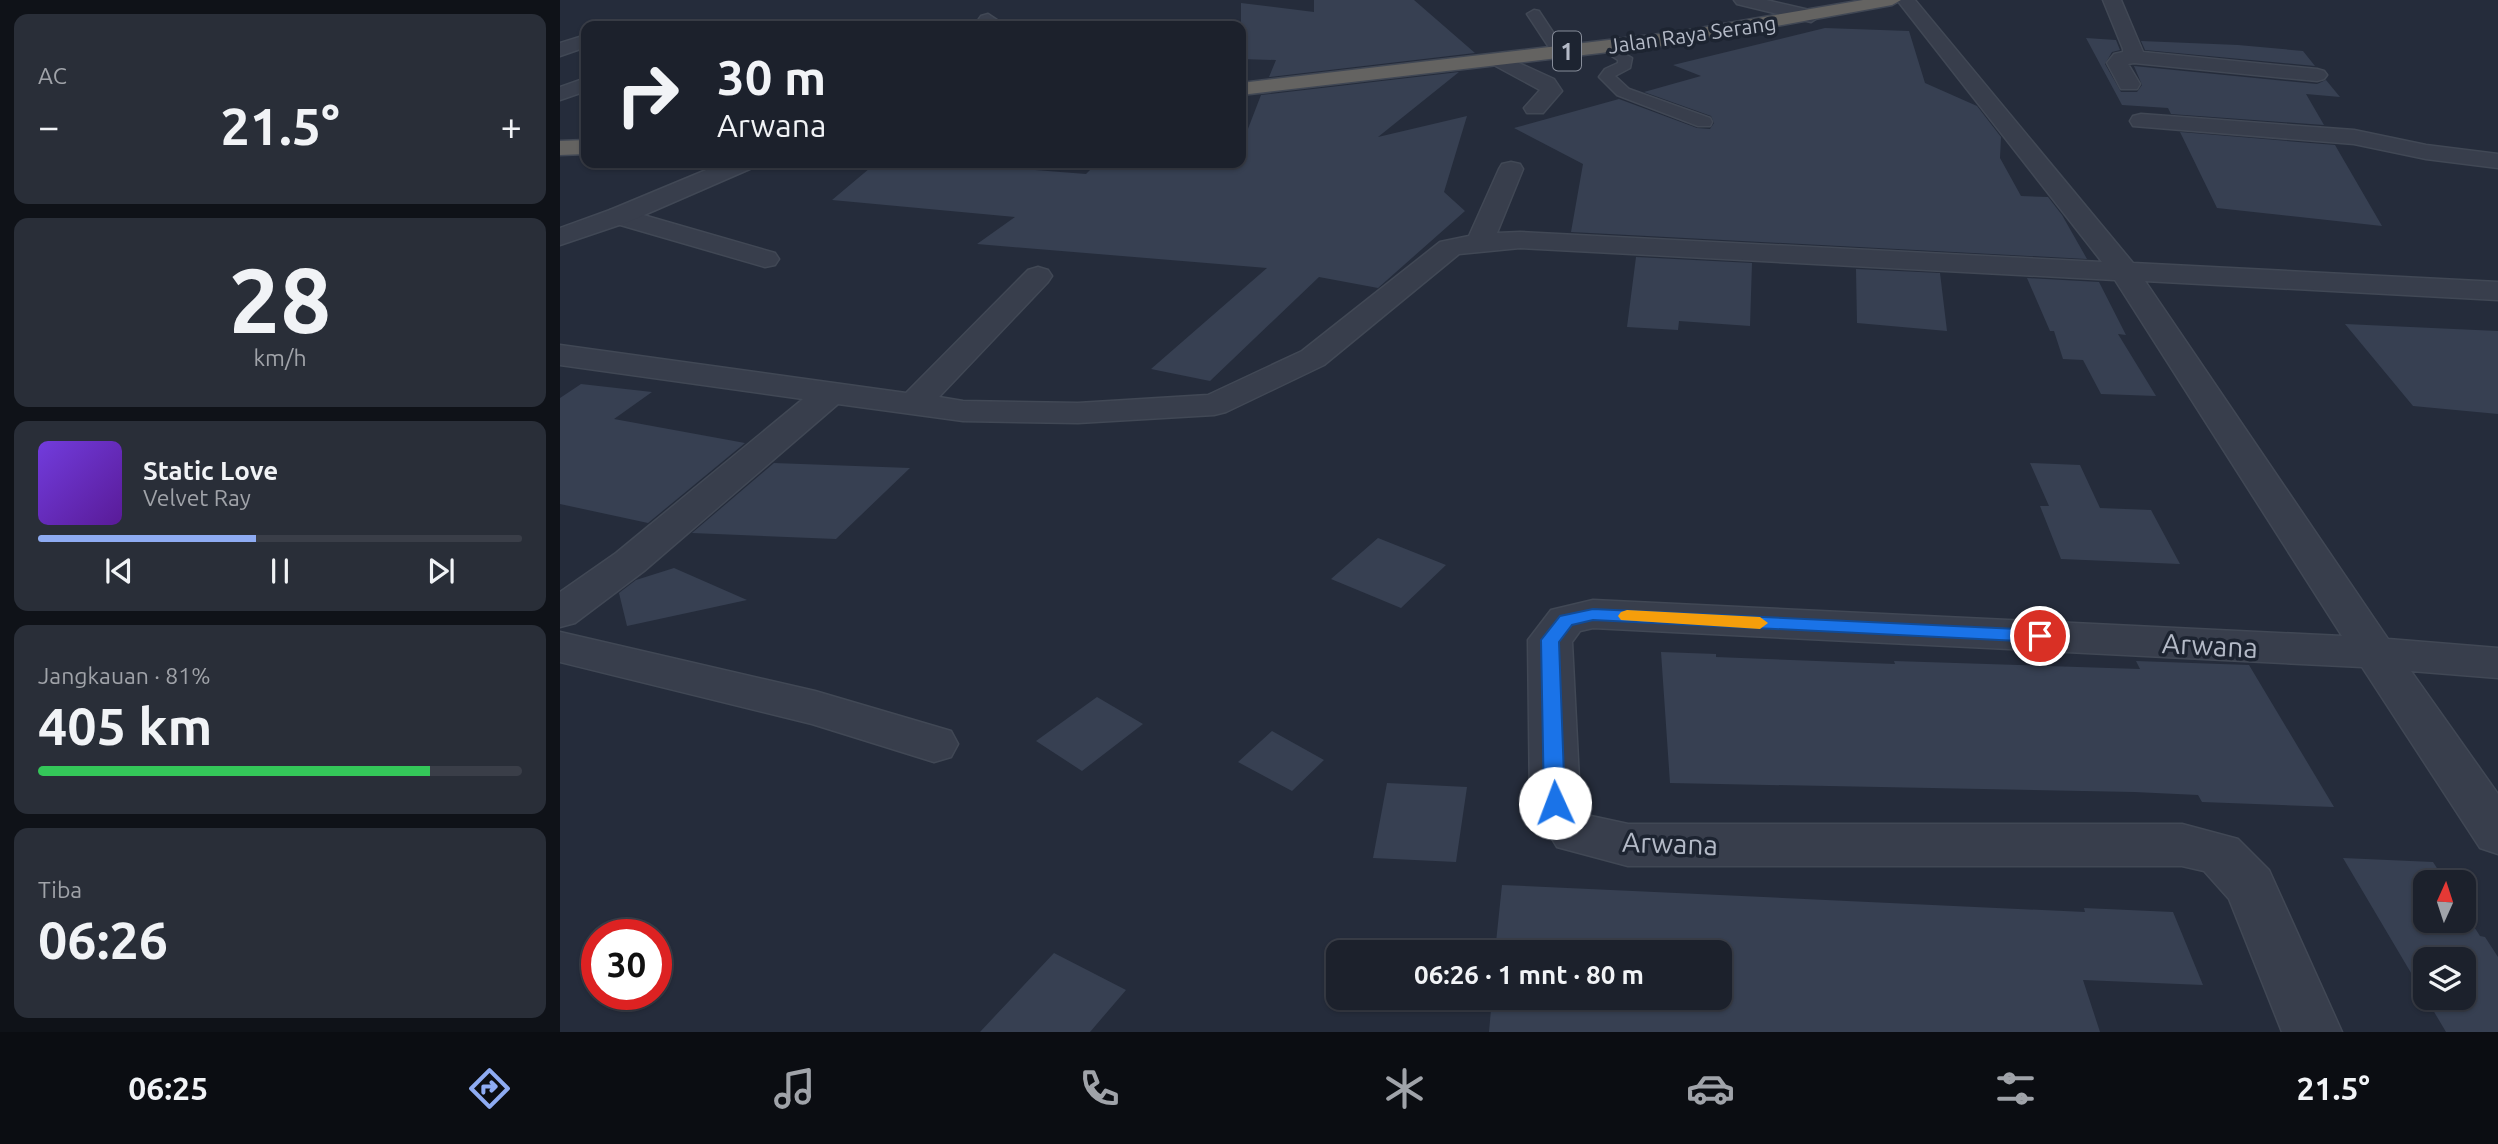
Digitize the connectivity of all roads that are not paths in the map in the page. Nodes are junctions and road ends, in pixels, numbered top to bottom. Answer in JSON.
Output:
{"nodes":[{"id":1,"x":1743,"y":0,"type":"edge"},
{"id":2,"x":1892,"y":0,"type":"edge"},
{"id":3,"x":1906,"y":0,"type":"edge"},
{"id":4,"x":2112,"y":0,"type":"edge"},
{"id":5,"x":1534,"y":15,"type":"dead end"},
{"id":6,"x":1811,"y":16,"type":"junction"},
{"id":7,"x":581,"y":43,"type":"edge"},
{"id":8,"x":1605,"y":47,"type":"junction"},
{"id":9,"x":560,"y":50,"type":"edge"},
{"id":10,"x":1559,"y":52,"type":"junction"},
{"id":11,"x":2134,"y":57,"type":"junction"},
{"id":12,"x":1499,"y":60,"type":"junction"},
{"id":13,"x":2317,"y":75,"type":"dead end"},
{"id":14,"x":2129,"y":84,"type":"dead end"},
{"id":15,"x":581,"y":86,"type":"edge"},
{"id":16,"x":1246,"y":88,"type":"edge"},
{"id":17,"x":560,"y":94,"type":"edge"},
{"id":18,"x":1535,"y":108,"type":"dead end"},
{"id":19,"x":2141,"y":121,"type":"dead end"},
{"id":20,"x":1704,"y":122,"type":"dead end"},
{"id":21,"x":581,"y":147,"type":"edge"},
{"id":22,"x":560,"y":148,"type":"edge"},
{"id":23,"x":2498,"y":160,"type":"edge"},
{"id":24,"x":731,"y":168,"type":"edge"},
{"id":25,"x":1511,"y":169,"type":"dead end"},
{"id":26,"x":619,"y":216,"type":"junction"},
{"id":27,"x":560,"y":237,"type":"edge"},
{"id":28,"x":1480,"y":242,"type":"junction"},
{"id":29,"x":765,"y":259,"type":"dead end"},
{"id":30,"x":2123,"y":270,"type":"junction"},
{"id":31,"x":1038,"y":276,"type":"dead end"},
{"id":32,"x":2498,"y":291,"type":"edge"},
{"id":33,"x":560,"y":355,"type":"edge"},
{"id":34,"x":832,"y":392,"type":"junction"},
{"id":35,"x":914,"y":404,"type":"junction"},
{"id":36,"x":560,"y":613,"type":"edge"},
{"id":37,"x":560,"y":647,"type":"edge"},
{"id":38,"x":2375,"y":653,"type":"junction"},
{"id":39,"x":2498,"y":663,"type":"edge"},
{"id":40,"x":934,"y":744,"type":"dead end"},
{"id":41,"x":2498,"y":834,"type":"edge"},
{"id":42,"x":2312,"y":1032,"type":"edge"}],
"edges":[{"from":1,"to":6,"type":"street"},
{"from":2,"to":6,"type":"highway","name":"Jalan Raya Serang","number":"1"},
{"from":3,"to":30,"type":"street"},
{"from":4,"to":11,"type":"street"},
{"from":5,"to":10,"type":"lane"},
{"from":6,"to":8,"type":"highway","name":"Jalan Raya Serang","number":"1"},
{"from":7,"to":9,"type":"street"},
{"from":8,"to":10,"type":"highway","name":"Jalan Raya Serang","number":"1"},
{"from":8,"to":20,"type":"lane"},
{"from":10,"to":12,"type":"highway","name":"Jalan Raya Serang","number":"1"},
{"from":11,"to":13,"type":"street"},
{"from":11,"to":14,"type":"street"},
{"from":12,"to":16,"type":"highway","name":"Jalan Raya Serang","number":"1"},
{"from":12,"to":18,"type":"street"},
{"from":15,"to":17,"type":"street"},
{"from":19,"to":23,"type":"street"},
{"from":21,"to":22,"type":"highway"},
{"from":24,"to":26,"type":"street"},
{"from":25,"to":28,"type":"street"},
{"from":26,"to":27,"type":"street"},
{"from":26,"to":29,"type":"street"},
{"from":28,"to":30,"type":"street"},
{"from":28,"to":35,"type":"street"},
{"from":30,"to":32,"type":"street"},
{"from":30,"to":38,"type":"street"},
{"from":31,"to":35,"type":"street"},
{"from":33,"to":34,"type":"street"},
{"from":34,"to":35,"type":"street"},
{"from":34,"to":36,"type":"street"},
{"from":37,"to":40,"type":"street"},
{"from":38,"to":39,"type":"street","name":"Arwana"},
{"from":38,"to":41,"type":"street"},
{"from":38,"to":42,"type":"street","name":"Arwana"}]}
